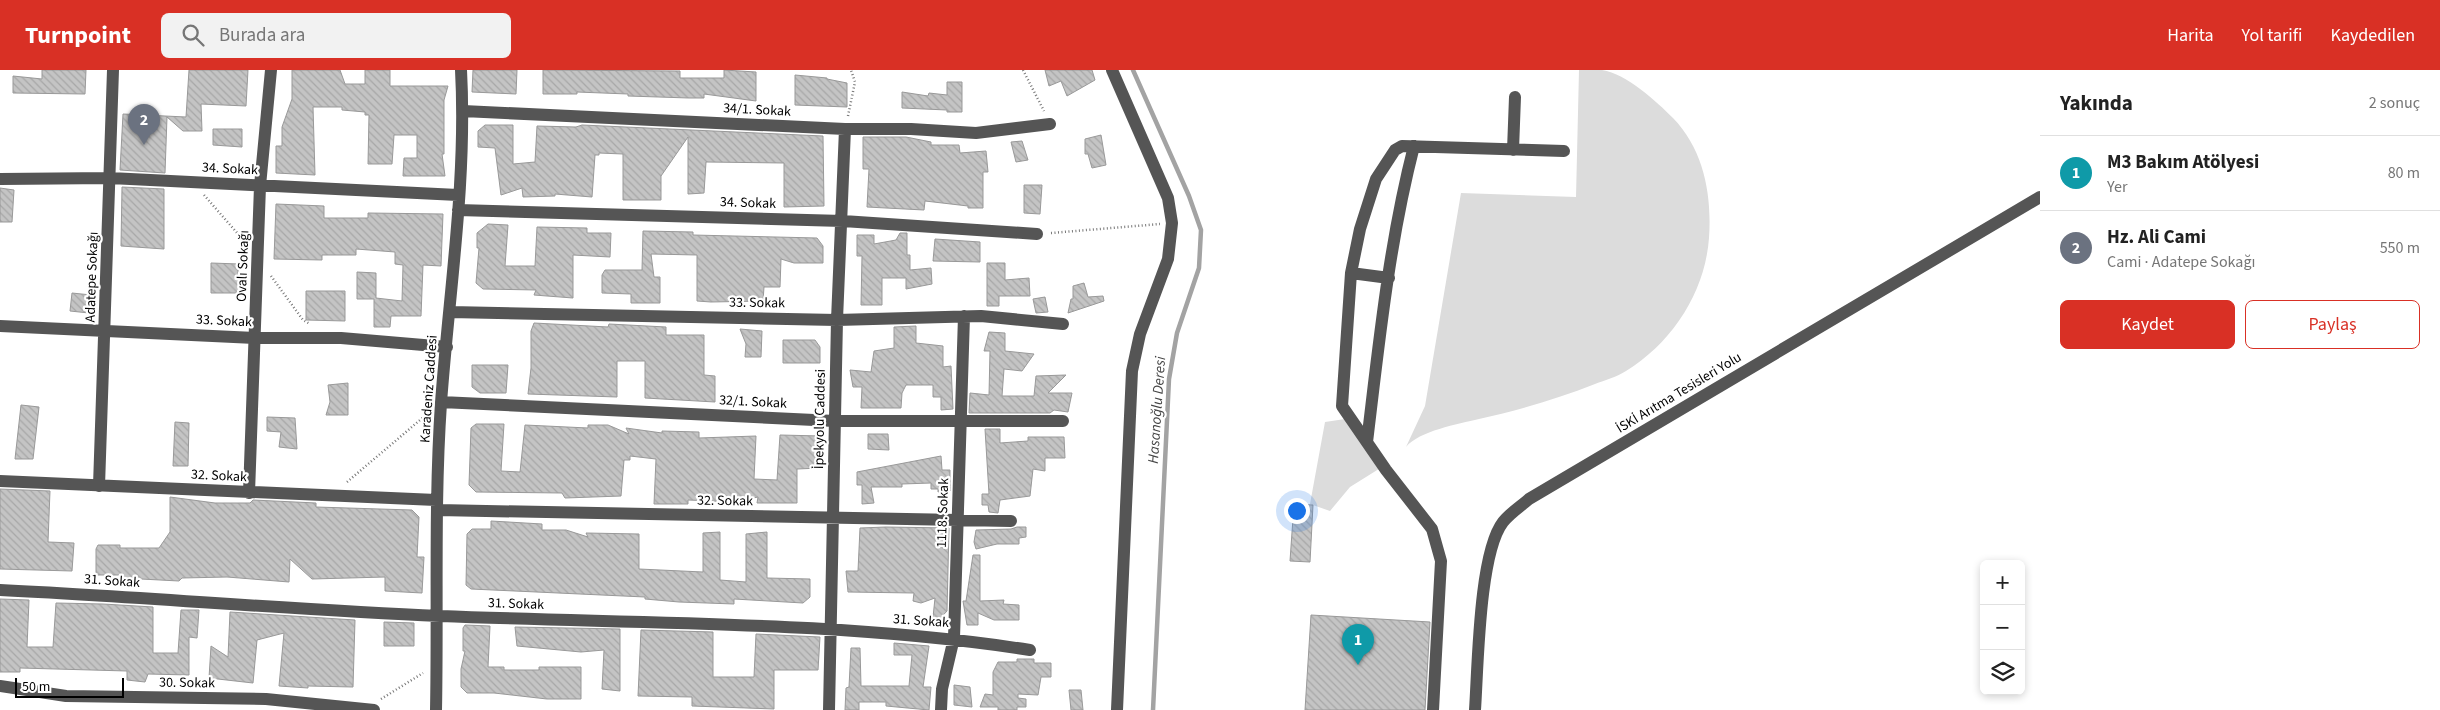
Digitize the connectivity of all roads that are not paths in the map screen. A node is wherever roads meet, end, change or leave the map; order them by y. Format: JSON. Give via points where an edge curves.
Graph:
{"nodes":[{"id":1,"x":113,"y":70,"type":"edge"},
{"id":2,"x":271,"y":70,"type":"edge"},
{"id":3,"x":461,"y":70,"type":"edge"},
{"id":4,"x":1112,"y":70,"type":"edge"},
{"id":5,"x":1515,"y":97,"type":"dead end"},
{"id":6,"x":463,"y":111,"type":"junction"},
{"id":7,"x":1050,"y":124,"type":"road end"},
{"id":8,"x":846,"y":130,"type":"junction"},
{"id":9,"x":1414,"y":146,"type":"junction"},
{"id":10,"x":1513,"y":150,"type":"junction"},
{"id":11,"x":1564,"y":152,"type":"dead end"},
{"id":12,"x":110,"y":178,"type":"junction"},
{"id":13,"x":0,"y":179,"type":"edge"},
{"id":14,"x":260,"y":186,"type":"junction"},
{"id":15,"x":458,"y":195,"type":"junction"},
{"id":16,"x":2040,"y":197,"type":"edge"},
{"id":17,"x":458,"y":210,"type":"junction"},
{"id":18,"x":843,"y":221,"type":"junction"},
{"id":19,"x":1037,"y":234,"type":"road end"},
{"id":20,"x":1351,"y":273,"type":"junction"},
{"id":21,"x":1389,"y":278,"type":"junction"},
{"id":22,"x":450,"y":312,"type":"junction"},
{"id":23,"x":964,"y":316,"type":"junction"},
{"id":24,"x":837,"y":320,"type":"junction"},
{"id":25,"x":1063,"y":324,"type":"dead end"},
{"id":26,"x":0,"y":326,"type":"edge"},
{"id":27,"x":105,"y":330,"type":"junction"},
{"id":28,"x":255,"y":338,"type":"junction"},
{"id":29,"x":447,"y":347,"type":"junction"},
{"id":30,"x":441,"y":402,"type":"junction"},
{"id":31,"x":835,"y":421,"type":"junction"},
{"id":32,"x":960,"y":421,"type":"junction"},
{"id":33,"x":1063,"y":421,"type":"dead end"},
{"id":34,"x":1367,"y":442,"type":"junction"},
{"id":35,"x":0,"y":481,"type":"edge"},
{"id":36,"x":99,"y":486,"type":"junction"},
{"id":37,"x":249,"y":493,"type":"junction"},
{"id":38,"x":437,"y":505,"type":"junction"},
{"id":39,"x":834,"y":517,"type":"junction"},
{"id":40,"x":958,"y":521,"type":"junction"},
{"id":41,"x":1011,"y":521,"type":"dead end"},
{"id":42,"x":0,"y":590,"type":"edge"},
{"id":43,"x":438,"y":616,"type":"junction"},
{"id":44,"x":832,"y":629,"type":"junction"},
{"id":45,"x":954,"y":638,"type":"junction"},
{"id":46,"x":1030,"y":650,"type":"dead end"},
{"id":47,"x":0,"y":686,"type":"edge"},
{"id":48,"x":369,"y":710,"type":"edge"},
{"id":49,"x":436,"y":710,"type":"edge"},
{"id":50,"x":829,"y":710,"type":"edge"},
{"id":51,"x":942,"y":710,"type":"edge"},
{"id":52,"x":1117,"y":710,"type":"edge"},
{"id":53,"x":1432,"y":710,"type":"edge"},
{"id":54,"x":1475,"y":710,"type":"edge"}],
"edges":[{"from":1,"to":12,"type":"street","name":"Adatepe Sokağı"},
{"from":2,"to":14,"type":"street","name":"Ovalı Sokağı"},
{"from":3,"to":6,"type":"street","name":"Karadeniz Caddesi"},
{"from":4,"to":52,"type":"street","via":[[1168,198],[1172,223],[1168,259],[1140,334],[1132,371]]},
{"from":5,"to":10,"type":"street"},
{"from":6,"to":8,"type":"street","name":"34/1. Sokak"},
{"from":6,"to":15,"type":"street","name":"Karadeniz Caddesi"},
{"from":7,"to":8,"type":"street","name":"34/1. Sokak","via":[[976,133]]},
{"from":8,"to":18,"type":"street","name":"İpekyolu Caddesi"},
{"from":9,"to":10,"type":"street"},
{"from":9,"to":20,"type":"street","via":[[1395,150],[1376,179],[1360,228]]},
{"from":9,"to":21,"type":"street","via":[[1404,184]]},
{"from":10,"to":11,"type":"street"},
{"from":12,"to":13,"type":"street","name":"34. Sokak"},
{"from":12,"to":14,"type":"street","name":"34. Sokak"},
{"from":12,"to":27,"type":"street","name":"Adatepe Sokağı"},
{"from":14,"to":15,"type":"street","name":"34. Sokak"},
{"from":14,"to":28,"type":"street","name":"Ovalı Sokağı"},
{"from":15,"to":17,"type":"street","name":"Karadeniz Caddesi"},
{"from":16,"to":54,"type":"street","name":"İSKİ Arıtma Tesisleri Yolu","via":[[1529,499],[1503,522],[1492,543],[1486,570]]},
{"from":17,"to":18,"type":"street","name":"34. Sokak"},
{"from":17,"to":22,"type":"street","name":"Karadeniz Caddesi"},
{"from":18,"to":19,"type":"street","name":"34. Sokak"},
{"from":18,"to":24,"type":"street","name":"İpekyolu Caddesi"},
{"from":20,"to":21,"type":"street"},
{"from":20,"to":34,"type":"street","via":[[1342,406]]},
{"from":21,"to":34,"type":"street"},
{"from":22,"to":24,"type":"street","name":"33. Sokak"},
{"from":22,"to":29,"type":"street","name":"Karadeniz Caddesi"},
{"from":23,"to":24,"type":"street","name":"33. Sokak"},
{"from":23,"to":25,"type":"street","name":"33. Sokak"},
{"from":23,"to":32,"type":"street","name":"1118. Sokak"},
{"from":24,"to":31,"type":"street","name":"İpekyolu Caddesi"},
{"from":26,"to":27,"type":"street","name":"33. Sokak"},
{"from":27,"to":28,"type":"street","name":"33. Sokak"},
{"from":27,"to":36,"type":"street","name":"Adatepe Sokağı"},
{"from":28,"to":29,"type":"street","name":"33. Sokak","via":[[341,338]]},
{"from":28,"to":37,"type":"street","name":"Ovalı Sokağı"},
{"from":29,"to":30,"type":"street","name":"Karadeniz Caddesi"},
{"from":30,"to":31,"type":"street","name":"32/1. Sokak"},
{"from":30,"to":38,"type":"street","name":"Karadeniz Caddesi"},
{"from":31,"to":32,"type":"street","name":"32/1. Sokak"},
{"from":31,"to":39,"type":"street","name":"İpekyolu Caddesi"},
{"from":32,"to":33,"type":"street","name":"32/1. Sokak"},
{"from":32,"to":40,"type":"street","name":"1118. Sokak"},
{"from":34,"to":53,"type":"street","via":[[1432,530],[1441,561]]},
{"from":35,"to":36,"type":"street","name":"32. Sokak"},
{"from":36,"to":37,"type":"street","name":"32. Sokak"},
{"from":37,"to":38,"type":"street","name":"32. Sokak"},
{"from":38,"to":39,"type":"street","name":"32. Sokak"},
{"from":38,"to":43,"type":"street","name":"Karadeniz Caddesi"},
{"from":39,"to":40,"type":"street","name":"32. Sokak"},
{"from":39,"to":44,"type":"street","name":"İpekyolu Caddesi"},
{"from":40,"to":41,"type":"street","name":"32. Sokak"},
{"from":40,"to":45,"type":"street","name":"1118. Sokak"},
{"from":42,"to":43,"type":"street","name":"31. Sokak"},
{"from":43,"to":44,"type":"street","name":"31. Sokak"},
{"from":43,"to":49,"type":"street","name":"Karadeniz Caddesi"},
{"from":44,"to":45,"type":"street","name":"31. Sokak"},
{"from":44,"to":50,"type":"street","name":"İpekyolu Caddesi"},
{"from":45,"to":46,"type":"street","name":"31. Sokak"},
{"from":45,"to":51,"type":"street","name":"1118. Sokak","via":[[942,689]]},
{"from":47,"to":48,"type":"street","name":"30. Sokak","via":[[66,696],[266,699]]}]}
